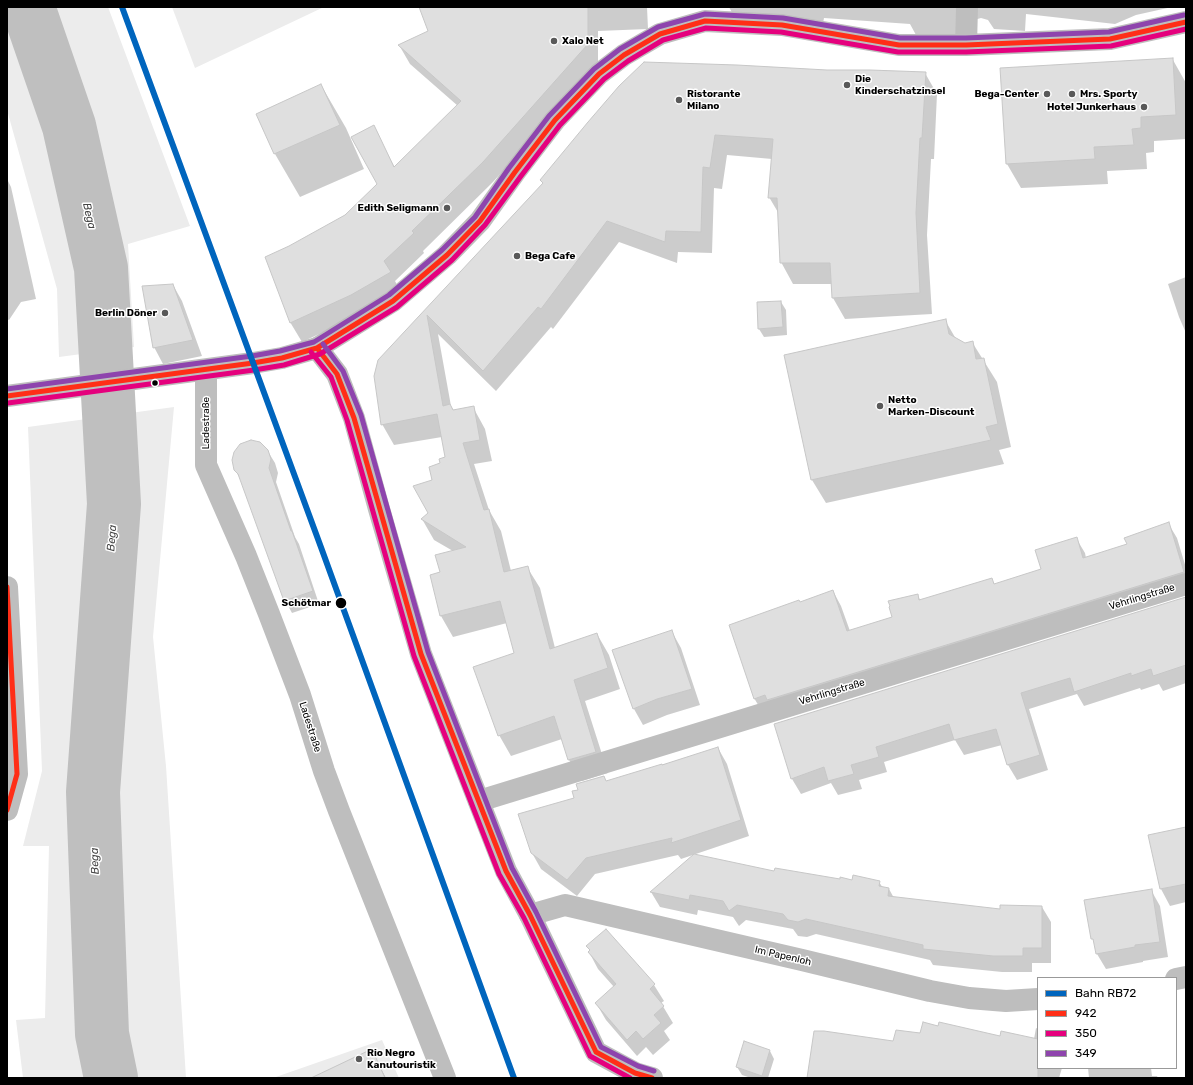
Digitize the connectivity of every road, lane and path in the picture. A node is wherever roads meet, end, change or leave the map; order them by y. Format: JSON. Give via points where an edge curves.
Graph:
{"nodes":[{"id":1,"x":967,"y":7,"type":"edge"},
{"id":2,"x":705,"y":14,"type":"edge"},
{"id":3,"x":1186,"y":22,"type":"edge"},
{"id":4,"x":966,"y":45,"type":"junction"},
{"id":5,"x":318,"y":348,"type":"junction"},
{"id":6,"x":206,"y":370,"type":"junction"},
{"id":7,"x":7,"y":396,"type":"edge"},
{"id":8,"x":1186,"y":584,"type":"edge"},
{"id":9,"x":7,"y":587,"type":"edge"},
{"id":10,"x":478,"y":801,"type":"junction"},
{"id":11,"x":7,"y":810,"type":"edge"},
{"id":12,"x":530,"y":915,"type":"junction"},
{"id":13,"x":1037,"y":999,"type":"edge"},
{"id":14,"x":445,"y":1078,"type":"edge"},
{"id":15,"x":652,"y":1078,"type":"edge"}],
"edges":[{"from":1,"to":4,"type":"street"},
{"from":2,"to":4,"type":"street","via":[[899,45]]},
{"from":2,"to":5,"type":"street","via":[[660,34],[599,74],[555,120],[480,221],[447,255],[393,301]]},
{"from":3,"to":4,"type":"street","via":[[1110,39]]},
{"from":5,"to":6,"type":"street","via":[[282,358]]},
{"from":5,"to":10,"type":"street","via":[[337,374],[354,418],[421,654]]},
{"from":6,"to":7,"type":"street"},
{"from":6,"to":14,"type":"street","name":"Ladestraße","via":[[206,466],[252,570],[300,695],[339,811]]},
{"from":8,"to":10,"type":"street","name":"Vehrlingstraße"},
{"from":9,"to":11,"type":"street","via":[[17,774]]},
{"from":10,"to":12,"type":"street","via":[[506,871]]},
{"from":12,"to":13,"type":"street","name":"Im Papenloh","via":[[565,905],[930,991],[1006,1001]]},
{"from":12,"to":15,"type":"street","via":[[596,1052],[635,1073]]}]}
